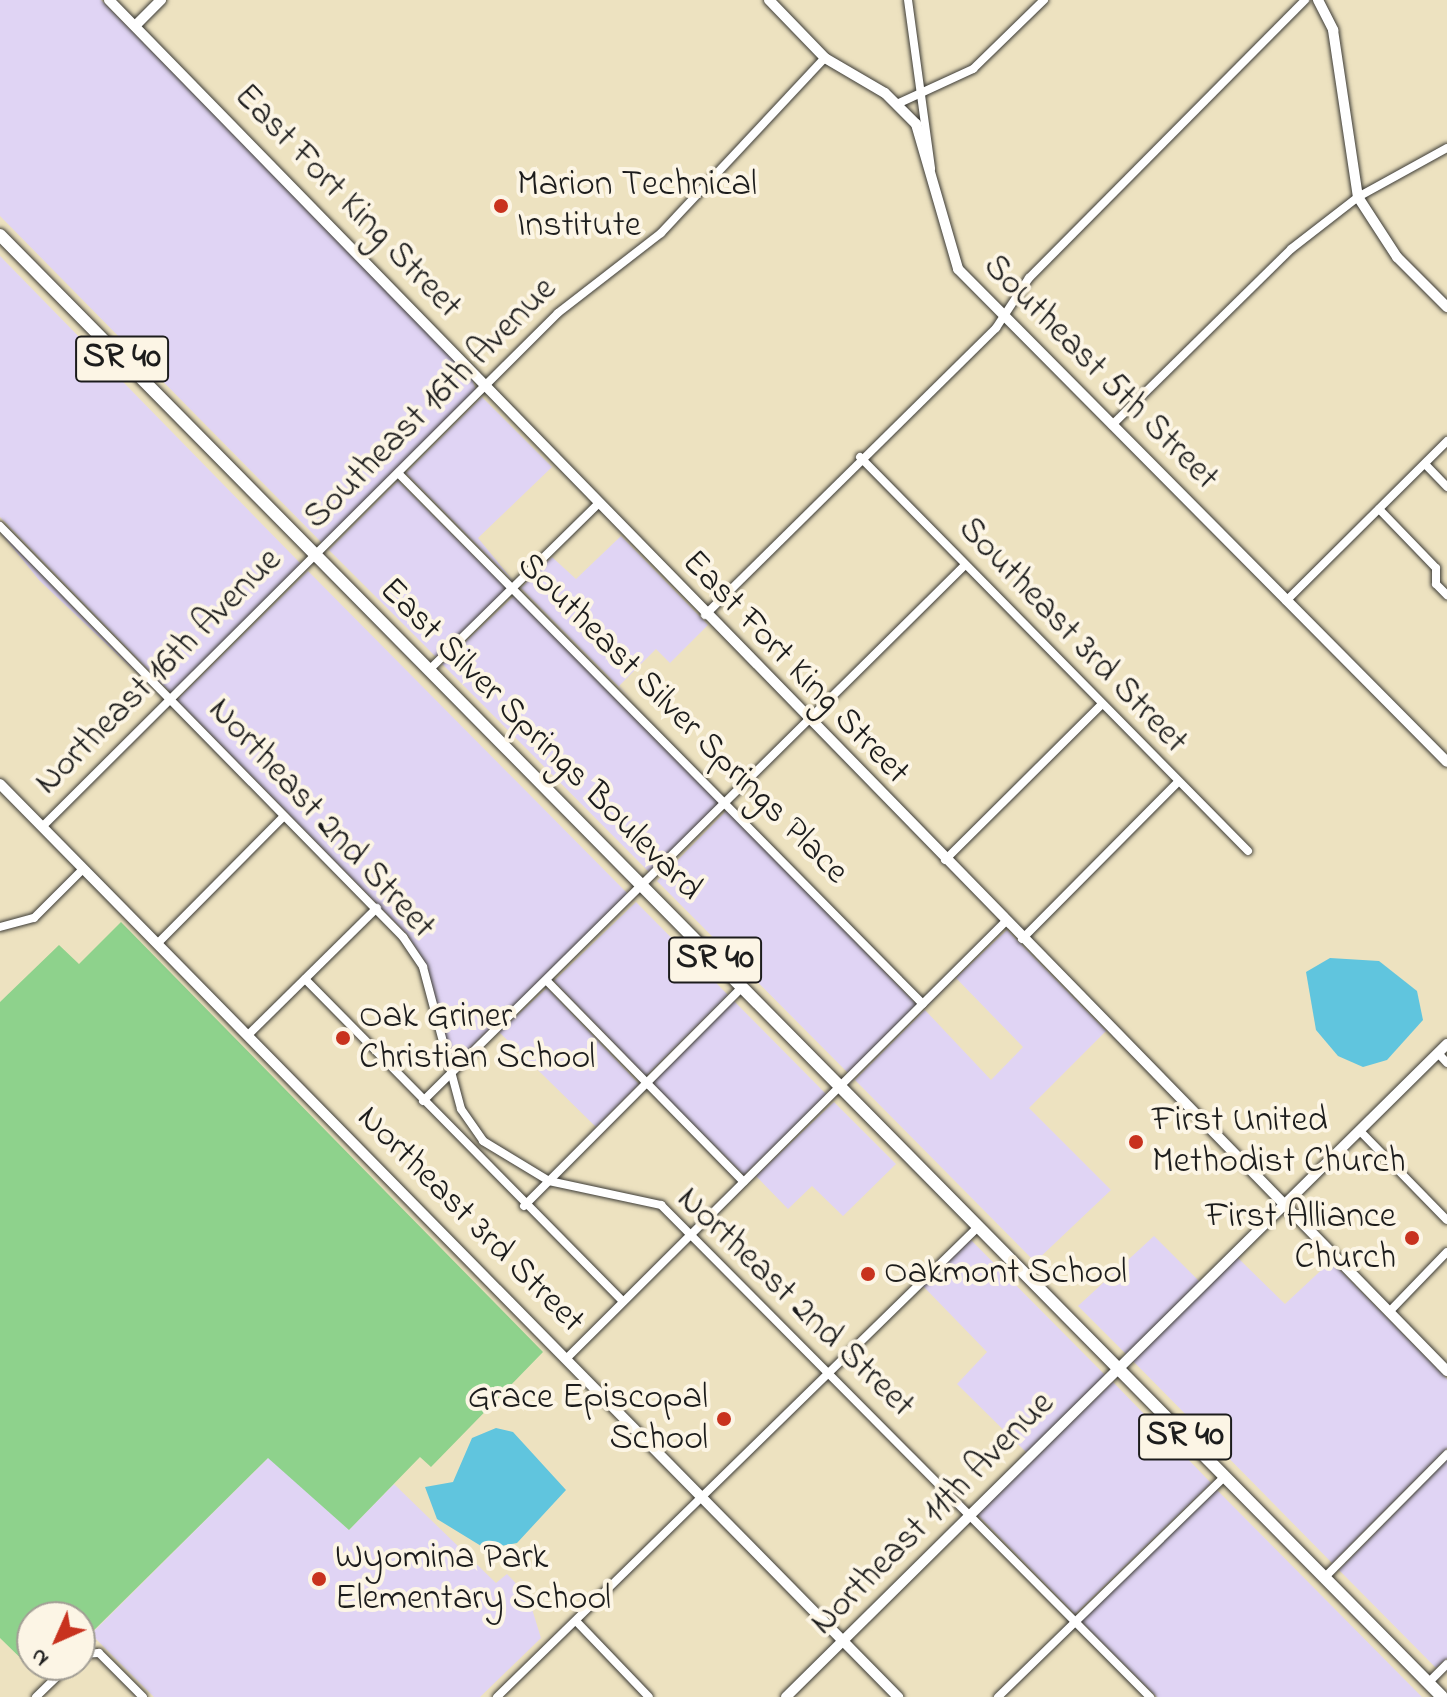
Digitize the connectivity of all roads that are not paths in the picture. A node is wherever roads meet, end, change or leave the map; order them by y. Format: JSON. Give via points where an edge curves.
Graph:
{"nodes":[{"id":1,"x":109,"y":0,"type":"edge"},
{"id":2,"x":161,"y":0,"type":"edge"},
{"id":3,"x":769,"y":0,"type":"edge"},
{"id":4,"x":908,"y":0,"type":"edge"},
{"id":5,"x":1044,"y":0,"type":"edge"},
{"id":6,"x":1305,"y":0,"type":"edge"},
{"id":7,"x":1318,"y":0,"type":"edge"},
{"id":8,"x":135,"y":26,"type":"junction"},
{"id":9,"x":825,"y":58,"type":"junction"},
{"id":10,"x":923,"y":91,"type":"junction"},
{"id":11,"x":897,"y":104,"type":"junction"},
{"id":12,"x":1447,"y":148,"type":"edge"},
{"id":13,"x":931,"y":168,"type":"junction"},
{"id":14,"x":1358,"y":197,"type":"junction"},
{"id":15,"x":0,"y":235,"type":"edge"},
{"id":16,"x":1447,"y":307,"type":"edge"},
{"id":17,"x":1001,"y":312,"type":"junction"},
{"id":18,"x":482,"y":390,"type":"junction"},
{"id":19,"x":1112,"y":425,"type":"junction"},
{"id":20,"x":1447,"y":441,"type":"edge"},
{"id":21,"x":860,"y":457,"type":"junction"},
{"id":22,"x":1425,"y":464,"type":"junction"},
{"id":23,"x":399,"y":474,"type":"junction"},
{"id":24,"x":1447,"y":487,"type":"edge"},
{"id":25,"x":597,"y":505,"type":"junction"},
{"id":26,"x":1379,"y":509,"type":"junction"},
{"id":27,"x":0,"y":526,"type":"edge"},
{"id":28,"x":316,"y":557,"type":"junction"},
{"id":29,"x":964,"y":566,"type":"junction"},
{"id":30,"x":514,"y":589,"type":"junction"},
{"id":31,"x":1447,"y":595,"type":"edge"},
{"id":32,"x":1286,"y":601,"type":"junction"},
{"id":33,"x":705,"y":615,"type":"junction"},
{"id":34,"x":428,"y":671,"type":"junction"},
{"id":35,"x":170,"y":700,"type":"junction"},
{"id":36,"x":1100,"y":706,"type":"junction"},
{"id":37,"x":808,"y":722,"type":"junction"},
{"id":38,"x":1447,"y":762,"type":"edge"},
{"id":39,"x":0,"y":784,"type":"edge"},
{"id":40,"x":1176,"y":784,"type":"junction"},
{"id":41,"x":727,"y":803,"type":"junction"},
{"id":42,"x":283,"y":817,"type":"junction"},
{"id":43,"x":42,"y":827,"type":"junction"},
{"id":44,"x":1248,"y":851,"type":"dead end"},
{"id":45,"x":945,"y":860,"type":"junction"},
{"id":46,"x":83,"y":869,"type":"junction"},
{"id":47,"x":643,"y":888,"type":"junction"},
{"id":48,"x":377,"y":908,"type":"junction"},
{"id":49,"x":1006,"y":921,"type":"junction"},
{"id":50,"x":0,"y":927,"type":"edge"},
{"id":51,"x":1022,"y":939,"type":"junction"},
{"id":52,"x":157,"y":944,"type":"junction"},
{"id":53,"x":305,"y":979,"type":"junction"},
{"id":54,"x":547,"y":981,"type":"junction"},
{"id":55,"x":742,"y":987,"type":"junction"},
{"id":56,"x":923,"y":1004,"type":"junction"},
{"id":57,"x":248,"y":1035,"type":"junction"},
{"id":58,"x":1447,"y":1044,"type":"edge"},
{"id":59,"x":1438,"y":1053,"type":"junction"},
{"id":60,"x":1447,"y":1063,"type":"edge"},
{"id":61,"x":449,"y":1073,"type":"junction"},
{"id":62,"x":646,"y":1083,"type":"junction"},
{"id":63,"x":841,"y":1088,"type":"junction"},
{"id":64,"x":423,"y":1101,"type":"junction"},
{"id":65,"x":1360,"y":1131,"type":"junction"},
{"id":66,"x":486,"y":1144,"type":"junction"},
{"id":67,"x":475,"y":1155,"type":"junction"},
{"id":68,"x":549,"y":1181,"type":"junction"},
{"id":69,"x":744,"y":1182,"type":"junction"},
{"id":70,"x":1283,"y":1205,"type":"junction"},
{"id":71,"x":524,"y":1206,"type":"junction"},
{"id":72,"x":1447,"y":1220,"type":"edge"},
{"id":73,"x":978,"y":1227,"type":"junction"},
{"id":74,"x":691,"y":1234,"type":"junction"},
{"id":75,"x":1447,"y":1252,"type":"edge"},
{"id":76,"x":623,"y":1302,"type":"junction"},
{"id":77,"x":1389,"y":1312,"type":"junction"},
{"id":78,"x":567,"y":1358,"type":"junction"},
{"id":79,"x":1118,"y":1370,"type":"junction"},
{"id":80,"x":1447,"y":1371,"type":"edge"},
{"id":81,"x":828,"y":1372,"type":"junction"},
{"id":82,"x":1447,"y":1454,"type":"edge"},
{"id":83,"x":1224,"y":1477,"type":"junction"},
{"id":84,"x":704,"y":1495,"type":"junction"},
{"id":85,"x":970,"y":1514,"type":"junction"},
{"id":86,"x":1324,"y":1578,"type":"junction"},
{"id":87,"x":576,"y":1621,"type":"junction"},
{"id":88,"x":1074,"y":1621,"type":"junction"},
{"id":89,"x":844,"y":1641,"type":"junction"},
{"id":90,"x":96,"y":1655,"type":"edge"},
{"id":91,"x":1447,"y":1664,"type":"edge"},
{"id":92,"x":52,"y":1681,"type":"edge"},
{"id":93,"x":1428,"y":1683,"type":"junction"},
{"id":94,"x":36,"y":1697,"type":"edge"},
{"id":95,"x":143,"y":1697,"type":"edge"},
{"id":96,"x":497,"y":1697,"type":"edge"},
{"id":97,"x":649,"y":1697,"type":"edge"},
{"id":98,"x":786,"y":1697,"type":"edge"},
{"id":99,"x":898,"y":1697,"type":"edge"},
{"id":100,"x":998,"y":1697,"type":"edge"},
{"id":101,"x":1150,"y":1697,"type":"edge"},
{"id":102,"x":1442,"y":1697,"type":"edge"}],
"edges":[{"from":1,"to":8,"type":"street","name":"East Fort King Street"},
{"from":2,"to":8,"type":"street"},
{"from":3,"to":9,"type":"street","name":"Southeast 5th Street"},
{"from":4,"to":10,"type":"street"},
{"from":5,"to":10,"type":"street","via":[[973,69]]},
{"from":6,"to":17,"type":"street"},
{"from":7,"to":14,"type":"street","via":[[1336,44]]},
{"from":8,"to":18,"type":"street","name":"East Fort King Street","via":[[475,373]]},
{"from":9,"to":11,"type":"street","name":"Southeast 5th Street"},
{"from":9,"to":18,"type":"street","name":"Southeast 16th Avenue","via":[[661,233],[558,313]]},
{"from":10,"to":11,"type":"street"},
{"from":10,"to":13,"type":"street"},
{"from":11,"to":13,"type":"street","name":"Southeast 5th Street","via":[[916,124]]},
{"from":12,"to":14,"type":"street"},
{"from":13,"to":17,"type":"street","name":"Southeast 5th Street","via":[[958,269]]},
{"from":14,"to":16,"type":"street","via":[[1397,257]]},
{"from":14,"to":19,"type":"street","via":[[1291,249]]},
{"from":15,"to":28,"type":"main road","name":"East Silver Springs Boulevard","number":"SR 40"},
{"from":17,"to":19,"type":"street","name":"Southeast 5th Street"},
{"from":17,"to":21,"type":"street","via":[[996,328]]},
{"from":18,"to":23,"type":"street","name":"Southeast 16th Avenue"},
{"from":18,"to":25,"type":"street","name":"East Fort King Street"},
{"from":19,"to":32,"type":"street","name":"Southeast 5th Street"},
{"from":20,"to":22,"type":"street"},
{"from":21,"to":29,"type":"street","name":"Southeast 3rd Street"},
{"from":21,"to":33,"type":"street"},
{"from":22,"to":24,"type":"street"},
{"from":22,"to":26,"type":"street"},
{"from":23,"to":28,"type":"street","name":"Southeast 16th Avenue"},
{"from":23,"to":30,"type":"street","name":"Southeast Silver Springs Place"},
{"from":25,"to":30,"type":"street"},
{"from":25,"to":33,"type":"street","name":"East Fort King Street"},
{"from":26,"to":31,"type":"street","via":[[1436,568],[1436,584]]},
{"from":26,"to":32,"type":"street"},
{"from":27,"to":35,"type":"street","name":"Northeast 2nd Street"},
{"from":28,"to":34,"type":"main road","name":"East Silver Springs Boulevard","number":"SR 40"},
{"from":28,"to":35,"type":"street","name":"Northeast 16th Avenue"},
{"from":29,"to":36,"type":"street","name":"Southeast 3rd Street"},
{"from":29,"to":37,"type":"street"},
{"from":30,"to":34,"type":"street"},
{"from":30,"to":41,"type":"street","name":"Southeast Silver Springs Place"},
{"from":32,"to":38,"type":"street","name":"Southeast 5th Street"},
{"from":33,"to":37,"type":"street","name":"East Fort King Street"},
{"from":34,"to":47,"type":"main road","name":"East Silver Springs Boulevard","number":"SR 40"},
{"from":35,"to":42,"type":"street","name":"Northeast 2nd Street"},
{"from":35,"to":43,"type":"street","name":"Northeast 16th Avenue"},
{"from":36,"to":40,"type":"street","name":"Southeast 3rd Street"},
{"from":36,"to":45,"type":"street"},
{"from":37,"to":41,"type":"street"},
{"from":37,"to":45,"type":"street","name":"East Fort King Street"},
{"from":39,"to":43,"type":"street","name":"Northeast 3rd Street"},
{"from":40,"to":44,"type":"street","name":"Southeast 3rd Street"},
{"from":40,"to":51,"type":"street"},
{"from":41,"to":47,"type":"street"},
{"from":41,"to":56,"type":"street","name":"Southeast Silver Springs Place"},
{"from":42,"to":48,"type":"street","name":"Northeast 2nd Street"},
{"from":42,"to":52,"type":"street"},
{"from":43,"to":46,"type":"street","name":"Northeast 3rd Street"},
{"from":45,"to":49,"type":"street","name":"East Fort King Street"},
{"from":46,"to":50,"type":"street","via":[[34,918]]},
{"from":46,"to":52,"type":"street","name":"Northeast 3rd Street"},
{"from":47,"to":54,"type":"street"},
{"from":47,"to":55,"type":"main road","name":"East Silver Springs Boulevard","number":"SR 40"},
{"from":48,"to":53,"type":"street"},
{"from":48,"to":61,"type":"street","name":"Northeast 2nd Street","via":[[423,967]]},
{"from":49,"to":51,"type":"street","name":"East Fort King Street"},
{"from":49,"to":56,"type":"street"},
{"from":51,"to":70,"type":"street","name":"East Fort King Street"},
{"from":52,"to":57,"type":"street","name":"Northeast 3rd Street"},
{"from":53,"to":57,"type":"street"},
{"from":53,"to":64,"type":"street"},
{"from":54,"to":61,"type":"street"},
{"from":54,"to":62,"type":"street"},
{"from":55,"to":62,"type":"street"},
{"from":55,"to":63,"type":"main road","name":"East Silver Springs Boulevard","number":"SR 40"},
{"from":56,"to":63,"type":"street"},
{"from":57,"to":78,"type":"street","name":"Northeast 3rd Street"},
{"from":58,"to":59,"type":"street","name":"Northeast 11th Avenue"},
{"from":59,"to":60,"type":"street"},
{"from":59,"to":65,"type":"street","name":"Northeast 11th Avenue"},
{"from":61,"to":64,"type":"street"},
{"from":61,"to":66,"type":"street","name":"Northeast 2nd Street","via":[[461,1109]]},
{"from":62,"to":68,"type":"street"},
{"from":62,"to":69,"type":"street"},
{"from":63,"to":69,"type":"street"},
{"from":63,"to":73,"type":"main road","name":"East Silver Springs Boulevard","number":"SR 40"},
{"from":64,"to":67,"type":"street"},
{"from":65,"to":70,"type":"street","name":"Northeast 11th Avenue"},
{"from":65,"to":72,"type":"street"},
{"from":66,"to":67,"type":"street"},
{"from":66,"to":68,"type":"street","name":"Northeast 2nd Street"},
{"from":67,"to":71,"type":"street"},
{"from":68,"to":71,"type":"street"},
{"from":68,"to":74,"type":"street","name":"Northeast 2nd Street","via":[[661,1205]]},
{"from":69,"to":74,"type":"street"},
{"from":70,"to":77,"type":"street","name":"East Fort King Street"},
{"from":70,"to":79,"type":"street","name":"Northeast 11th Avenue"},
{"from":71,"to":76,"type":"street"},
{"from":73,"to":79,"type":"main road","name":"East Silver Springs Boulevard","number":"SR 40"},
{"from":73,"to":81,"type":"street"},
{"from":74,"to":76,"type":"street"},
{"from":74,"to":81,"type":"street","name":"Northeast 2nd Street"},
{"from":75,"to":77,"type":"street"},
{"from":76,"to":78,"type":"street"},
{"from":77,"to":80,"type":"street","name":"East Fort King Street"},
{"from":78,"to":84,"type":"street","name":"Northeast 3rd Street"},
{"from":79,"to":83,"type":"main road","name":"East Silver Springs Boulevard","number":"SR 40"},
{"from":79,"to":85,"type":"street","name":"Northeast 11th Avenue"},
{"from":81,"to":84,"type":"street"},
{"from":81,"to":85,"type":"street","name":"Northeast 2nd Street"},
{"from":82,"to":86,"type":"street"},
{"from":83,"to":86,"type":"main road","name":"East Silver Springs Boulevard","number":"SR 40"},
{"from":83,"to":88,"type":"street"},
{"from":84,"to":87,"type":"street"},
{"from":84,"to":89,"type":"street","name":"Northeast 3rd Street"},
{"from":85,"to":88,"type":"street","name":"Northeast 2nd Street"},
{"from":85,"to":89,"type":"street","name":"Northeast 11th Avenue"},
{"from":86,"to":93,"type":"main road","name":"East Silver Springs Boulevard","number":"SR 40"},
{"from":87,"to":96,"type":"street"},
{"from":87,"to":97,"type":"street"},
{"from":88,"to":100,"type":"street"},
{"from":88,"to":101,"type":"street","name":"Northeast 2nd Street"},
{"from":89,"to":98,"type":"street","name":"Northeast 11th Avenue"},
{"from":89,"to":99,"type":"street","name":"Northeast 3rd Street"},
{"from":90,"to":95,"type":"street"},
{"from":91,"to":93,"type":"street"},
{"from":92,"to":94,"type":"street"},
{"from":93,"to":102,"type":"main road","name":"East Silver Springs Boulevard","number":"SR 40"}]}
